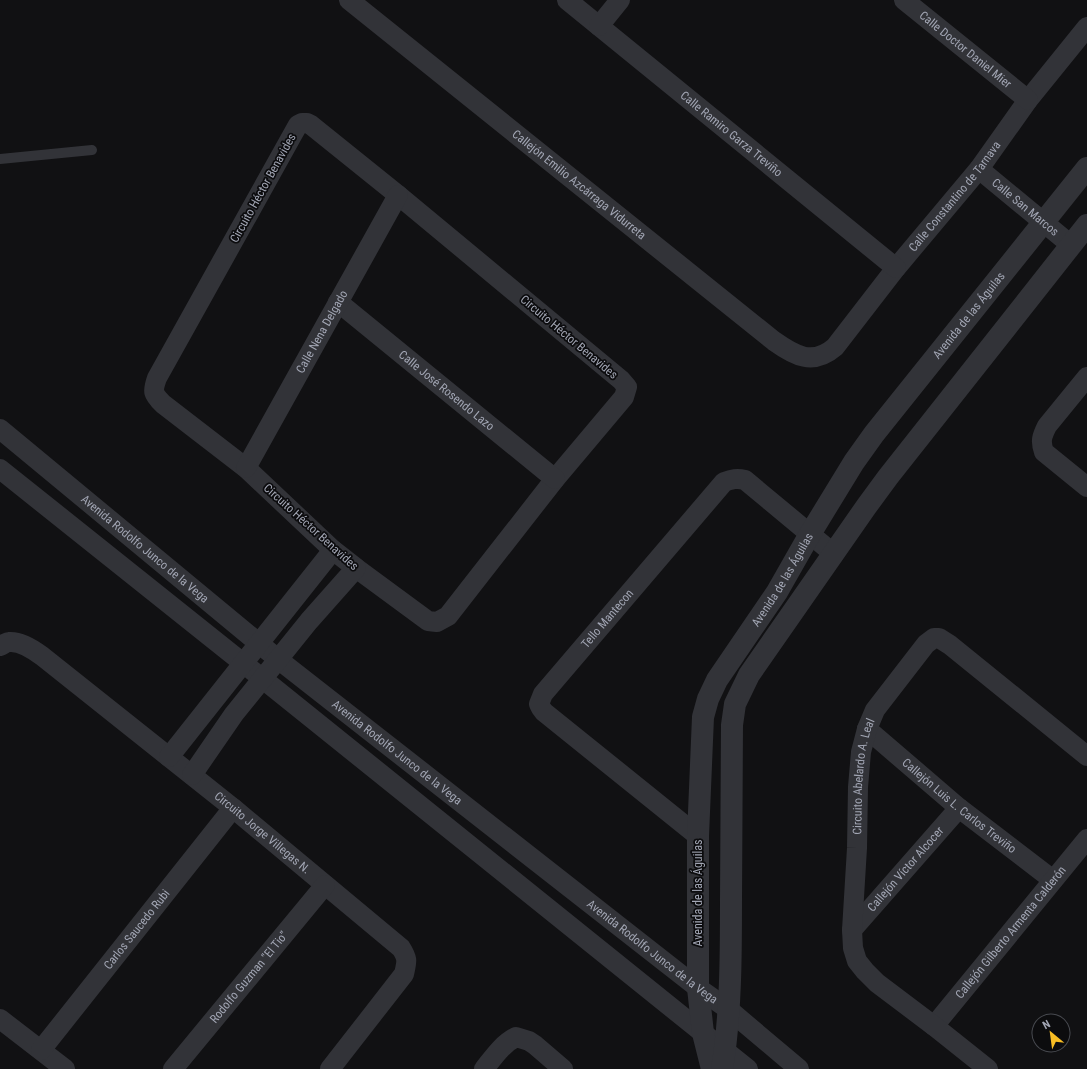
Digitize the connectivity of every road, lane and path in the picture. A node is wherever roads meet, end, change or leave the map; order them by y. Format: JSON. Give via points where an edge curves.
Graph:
{"nodes":[{"id":1,"x":349,"y":0,"type":"edge"},
{"id":2,"x":567,"y":0,"type":"edge"},
{"id":3,"x":620,"y":0,"type":"edge"},
{"id":4,"x":904,"y":0,"type":"edge"},
{"id":5,"x":599,"y":26,"type":"junction"},
{"id":6,"x":1087,"y":27,"type":"edge"},
{"id":7,"x":1028,"y":100,"type":"junction"},
{"id":8,"x":92,"y":150,"type":"dead end"},
{"id":9,"x":0,"y":159,"type":"edge"},
{"id":10,"x":1087,"y":168,"type":"edge"},
{"id":11,"x":979,"y":169,"type":"junction"},
{"id":12,"x":398,"y":195,"type":"junction"},
{"id":13,"x":1043,"y":223,"type":"junction"},
{"id":14,"x":1087,"y":225,"type":"edge"},
{"id":15,"x":1071,"y":245,"type":"junction"},
{"id":16,"x":896,"y":268,"type":"junction"},
{"id":17,"x":338,"y":302,"type":"junction"},
{"id":18,"x":815,"y":358,"type":"joint"},
{"id":19,"x":1087,"y":377,"type":"edge"},
{"id":20,"x":0,"y":429,"type":"edge"},
{"id":21,"x":246,"y":468,"type":"junction"},
{"id":22,"x":0,"y":469,"type":"edge"},
{"id":23,"x":555,"y":479,"type":"junction"},
{"id":24,"x":1087,"y":487,"type":"edge"},
{"id":25,"x":810,"y":534,"type":"junction"},
{"id":26,"x":333,"y":550,"type":"junction"},
{"id":27,"x":834,"y":554,"type":"junction"},
{"id":28,"x":356,"y":568,"type":"junction"},
{"id":29,"x":290,"y":606,"type":"junction"},
{"id":30,"x":308,"y":621,"type":"junction"},
{"id":31,"x":260,"y":643,"type":"junction"},
{"id":32,"x":0,"y":646,"type":"edge"},
{"id":33,"x":279,"y":660,"type":"junction"},
{"id":34,"x":243,"y":663,"type":"junction"},
{"id":35,"x":263,"y":679,"type":"junction"},
{"id":36,"x":214,"y":699,"type":"junction"},
{"id":37,"x":234,"y":714,"type":"junction"},
{"id":38,"x":867,"y":729,"type":"junction"},
{"id":39,"x":1087,"y":756,"type":"edge"},
{"id":40,"x":169,"y":757,"type":"junction"},
{"id":41,"x":192,"y":775,"type":"junction"},
{"id":42,"x":233,"y":808,"type":"junction"},
{"id":43,"x":959,"y":808,"type":"junction"},
{"id":44,"x":698,"y":836,"type":"junction"},
{"id":45,"x":1087,"y":839,"type":"edge"},
{"id":46,"x":1053,"y":880,"type":"junction"},
{"id":47,"x":325,"y":885,"type":"junction"},
{"id":48,"x":852,"y":930,"type":"junction"},
{"id":49,"x":698,"y":988,"type":"junction"},
{"id":50,"x":728,"y":1010,"type":"junction"},
{"id":51,"x":0,"y":1019,"type":"edge"},
{"id":52,"x":934,"y":1026,"type":"junction"},
{"id":53,"x":703,"y":1033,"type":"junction"},
{"id":54,"x":41,"y":1050,"type":"junction"},
{"id":55,"x":723,"y":1059,"type":"edge"},
{"id":56,"x":65,"y":1069,"type":"edge"},
{"id":57,"x":173,"y":1069,"type":"edge"},
{"id":58,"x":330,"y":1069,"type":"edge"},
{"id":59,"x":484,"y":1069,"type":"edge"},
{"id":60,"x":562,"y":1069,"type":"edge"},
{"id":61,"x":712,"y":1069,"type":"edge"},
{"id":62,"x":748,"y":1069,"type":"edge"},
{"id":63,"x":799,"y":1069,"type":"edge"},
{"id":64,"x":988,"y":1069,"type":"edge"}],
"edges":[{"from":1,"to":18,"type":"street","name":"Callejón Emilio Azcárraga Vidurreta","via":[[779,345],[804,357]]},
{"from":2,"to":5,"type":"street","name":"Calle Ramiro Garza Treviño"},
{"from":3,"to":5,"type":"street"},
{"from":4,"to":7,"type":"street","name":"Calle Doctor Daniel Mier"},
{"from":5,"to":16,"type":"street","name":"Calle Ramiro Garza Treviño"},
{"from":6,"to":7,"type":"street","name":"Calle Constantino de Tarnava"},
{"from":7,"to":11,"type":"street","name":"Calle Constantino de Tarnava"},
{"from":8,"to":9,"type":"lane"},
{"from":10,"to":13,"type":"street","name":"Avenida de las Águilas"},
{"from":11,"to":13,"type":"street","name":"Calle San Marcos"},
{"from":11,"to":16,"type":"street","name":"Calle Constantino de Tarnava"},
{"from":12,"to":17,"type":"street","name":"Calle Nena Delgado"},
{"from":12,"to":21,"type":"street","name":"Circuito Héctor Benavides","via":[[307,123],[302,123],[294,132],[157,378],[153,392],[163,404]]},
{"from":12,"to":23,"type":"street","name":"Circuito Héctor Benavides","via":[[621,380],[627,388],[624,397]]},
{"from":13,"to":15,"type":"street","name":"Calle San Marcos"},
{"from":13,"to":25,"type":"street","name":"Avenida de las Águilas","via":[[874,434]]},
{"from":14,"to":15,"type":"street","name":"Avenida de las Águilas"},
{"from":15,"to":27,"type":"street","name":"Avenida de las Águilas","via":[[888,478]]},
{"from":16,"to":18,"type":"street","name":"Calle Constantino de Tarnava","via":[[835,347],[823,356]]},
{"from":17,"to":21,"type":"street","name":"Calle Nena Delgado"},
{"from":17,"to":23,"type":"street","name":"Calle José Rosendo Lazo"},
{"from":19,"to":24,"type":"street","via":[[1048,426],[1041,444],[1044,452]]},
{"from":20,"to":31,"type":"street","name":"Avenida Rodolfo Junco de la Vega"},
{"from":21,"to":26,"type":"street","name":"Circuito Héctor Benavides"},
{"from":22,"to":34,"type":"street"},
{"from":23,"to":28,"type":"street","name":"Circuito Héctor Benavides","via":[[448,616],[437,622],[428,621]]},
{"from":25,"to":27,"type":"street","name":"Tello Mantecon"},
{"from":25,"to":44,"type":"street","name":"Avenida de las Águilas","via":[[777,592],[717,680],[708,699],[703,717]]},
{"from":25,"to":44,"type":"street","name":"Tello Mantecon","via":[[745,480],[731,479],[724,482],[543,694],[539,704],[544,712]]},
{"from":26,"to":28,"type":"street","name":"Circuito Héctor Benavides"},
{"from":26,"to":29,"type":"street"},
{"from":27,"to":50,"type":"street","name":"Avenida de las Águilas","via":[[749,674],[735,704],[732,725]]},
{"from":28,"to":30,"type":"street"},
{"from":29,"to":30,"type":"street"},
{"from":29,"to":31,"type":"street"},
{"from":30,"to":33,"type":"street"},
{"from":31,"to":33,"type":"street","name":"Avenida Rodolfo Junco de la Vega"},
{"from":31,"to":34,"type":"street"},
{"from":32,"to":40,"type":"street","name":"Circuito Jorge Villegas N.","via":[[8,642],[33,649]]},
{"from":33,"to":35,"type":"street"},
{"from":33,"to":49,"type":"street","name":"Avenida Rodolfo Junco de la Vega"},
{"from":34,"to":35,"type":"street"},
{"from":34,"to":36,"type":"street"},
{"from":35,"to":37,"type":"street"},
{"from":35,"to":53,"type":"street"},
{"from":36,"to":37,"type":"street"},
{"from":36,"to":40,"type":"street"},
{"from":37,"to":41,"type":"street"},
{"from":38,"to":39,"type":"street","name":"Circuito Abelardo A. Leal","via":[[875,710],[926,644],[934,638],[939,638]]},
{"from":38,"to":43,"type":"street","name":"Callejón Luis L. Carlos Treviño"},
{"from":38,"to":48,"type":"street","name":"Circuito Abelardo A. Leal","via":[[861,752],[858,787]]},
{"from":40,"to":41,"type":"street","name":"Circuito Jorge Villegas N."},
{"from":41,"to":42,"type":"street","name":"Circuito Jorge Villegas N."},
{"from":42,"to":47,"type":"street","name":"Circuito Jorge Villegas N."},
{"from":42,"to":54,"type":"street","name":"Carlos Saucedo Rubi"},
{"from":43,"to":46,"type":"street","name":"Callejón Luis L. Carlos Treviño"},
{"from":43,"to":48,"type":"street","name":"Callejón Víctor Alcocer"},
{"from":44,"to":49,"type":"street","name":"Avenida de las Águilas"},
{"from":45,"to":46,"type":"street","name":"Callejón Gilberto Armenta Calderón"},
{"from":46,"to":52,"type":"street","name":"Callejón Gilberto Armenta Calderón"},
{"from":47,"to":57,"type":"street","name":"Rodolfo Guzman \"El Tio\""},
{"from":47,"to":58,"type":"street","name":"Circuito Jorge Villegas N.","via":[[401,948],[406,957],[404,974]]},
{"from":48,"to":52,"type":"street","name":"Circuito Abelardo A. Leal","via":[[857,961],[865,971]]},
{"from":49,"to":50,"type":"street","name":"Avenida Rodolfo Junco de la Vega"},
{"from":49,"to":53,"type":"street","name":"Avenida de las Águilas"},
{"from":50,"to":55,"type":"street","name":"Avenida de las Águilas"},
{"from":50,"to":63,"type":"street","name":"Avenida Rodolfo Junco de la Vega"},
{"from":51,"to":54,"type":"street"},
{"from":52,"to":64,"type":"street","name":"Circuito Abelardo A. Leal"},
{"from":53,"to":55,"type":"street"},
{"from":53,"to":61,"type":"street","name":"Avenida de las Águilas"},
{"from":54,"to":56,"type":"street"},
{"from":55,"to":62,"type":"street"},
{"from":59,"to":60,"type":"street","via":[[502,1047],[516,1037],[535,1045]]}]}
